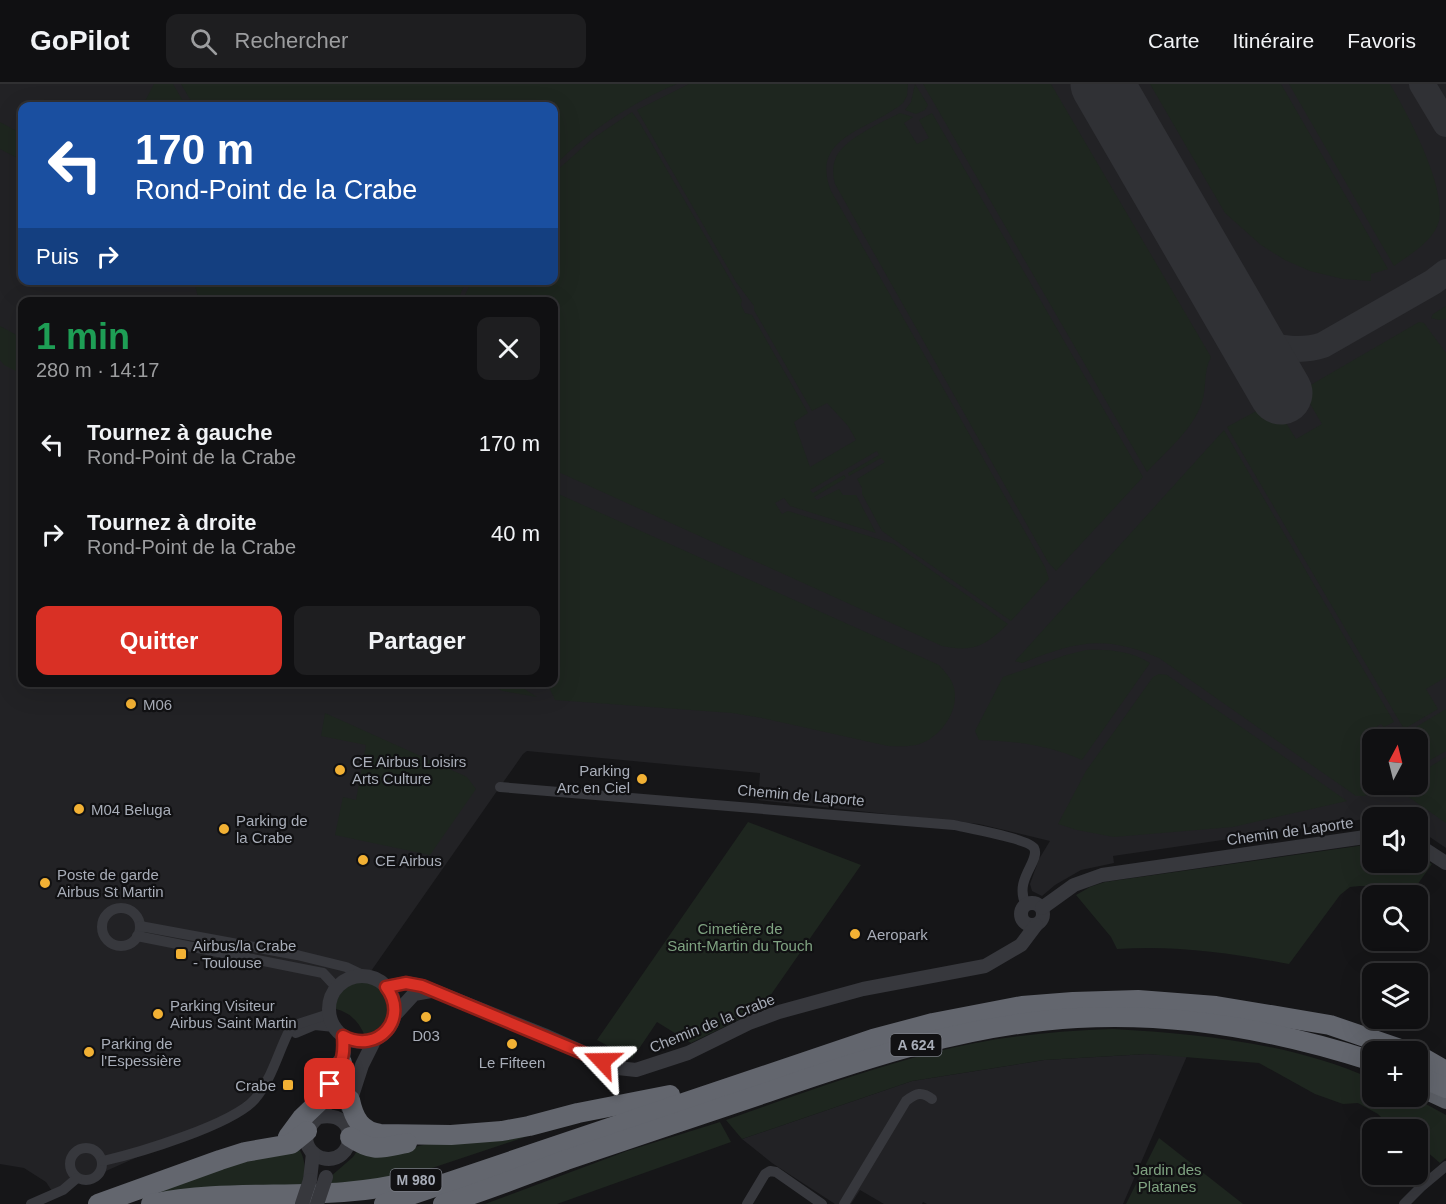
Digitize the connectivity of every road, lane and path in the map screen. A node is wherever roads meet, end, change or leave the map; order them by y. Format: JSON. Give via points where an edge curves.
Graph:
{"nodes":[{"id":1,"x":500,"y":787,"type":"dead end"},
{"id":2,"x":1362,"y":837,"type":"edge"},
{"id":3,"x":1428,"y":851,"type":"edge"},
{"id":4,"x":1446,"y":863,"type":"edge"},
{"id":5,"x":1026,"y":905,"type":"junction"},
{"id":6,"x":1042,"y":908,"type":"junction"},
{"id":7,"x":1030,"y":923,"type":"junction"},
{"id":8,"x":367,"y":977,"type":"junction"},
{"id":9,"x":337,"y":987,"type":"junction"},
{"id":10,"x":386,"y":987,"type":"junction"},
{"id":11,"x":433,"y":991,"type":"junction"},
{"id":12,"x":393,"y":1017,"type":"junction"},
{"id":13,"x":336,"y":1026,"type":"junction"},
{"id":14,"x":375,"y":1039,"type":"junction"},
{"id":15,"x":1377,"y":1041,"type":"edge"},
{"id":16,"x":1362,"y":1059,"type":"edge"},
{"id":17,"x":1428,"y":1059,"type":"edge"},
{"id":18,"x":1428,"y":1061,"type":"edge"},
{"id":19,"x":342,"y":1063,"type":"junction"},
{"id":20,"x":790,"y":1066,"type":"junction"},
{"id":21,"x":1446,"y":1066,"type":"edge"},
{"id":22,"x":1446,"y":1071,"type":"edge"},
{"id":23,"x":1428,"y":1080,"type":"edge"},
{"id":24,"x":1446,"y":1088,"type":"edge"},
{"id":25,"x":1428,"y":1093,"type":"edge"},
{"id":26,"x":670,"y":1095,"type":"junction"},
{"id":27,"x":932,"y":1099,"type":"dead end"},
{"id":28,"x":350,"y":1100,"type":"junction"},
{"id":29,"x":1446,"y":1101,"type":"edge"},
{"id":30,"x":313,"y":1124,"type":"junction"},
{"id":31,"x":348,"y":1131,"type":"junction"},
{"id":32,"x":452,"y":1135,"type":"junction"},
{"id":33,"x":272,"y":1147,"type":"junction"},
{"id":34,"x":313,"y":1153,"type":"junction"},
{"id":35,"x":333,"y":1159,"type":"junction"},
{"id":36,"x":103,"y":1161,"type":"junction"},
{"id":37,"x":1446,"y":1166,"type":"edge"},
{"id":38,"x":77,"y":1178,"type":"junction"},
{"id":39,"x":154,"y":1183,"type":"junction"},
{"id":40,"x":31,"y":1204,"type":"edge"},
{"id":41,"x":98,"y":1204,"type":"edge"},
{"id":42,"x":116,"y":1204,"type":"edge"},
{"id":43,"x":151,"y":1204,"type":"edge"},
{"id":44,"x":302,"y":1204,"type":"edge"},
{"id":45,"x":317,"y":1204,"type":"edge"},
{"id":46,"x":384,"y":1204,"type":"edge"},
{"id":47,"x":443,"y":1204,"type":"edge"},
{"id":48,"x":747,"y":1204,"type":"edge"},
{"id":49,"x":822,"y":1204,"type":"edge"},
{"id":50,"x":844,"y":1204,"type":"edge"},
{"id":51,"x":1404,"y":1204,"type":"edge"}],
"edges":[{"from":1,"to":5,"type":"street","name":"Chemin de Laporte","via":[[954,825],[989,832],[1027,843],[1034,849],[1036,854],[1022,883]]},
{"from":2,"to":6,"type":"street","name":"Chemin de Laporte","via":[[1102,875],[1074,885]]},
{"from":3,"to":4,"type":"street"},
{"from":5,"to":6,"type":"street","via":[[1035,903]]},
{"from":5,"to":7,"type":"street","name":"Chemin de Laporte","via":[[1021,914]]},
{"from":6,"to":7,"type":"street","via":[[1042,919]]},
{"from":7,"to":11,"type":"street","name":"Chemin de la Crabe","via":[[1011,951],[973,970],[863,989],[779,1012],[688,1053],[636,1070],[618,1068]]},
{"from":8,"to":9,"type":"street","via":[[354,977]]},
{"from":8,"to":9,"type":"street","via":[[346,967],[297,955],[139,931],[323,973]]},
{"from":8,"to":10,"type":"street"},
{"from":9,"to":13,"type":"street","via":[[330,1000]]},
{"from":10,"to":11,"type":"street","name":"Chemin de la Crabe","via":[[406,983]]},
{"from":10,"to":12,"type":"street","via":[[393,1001]]},
{"from":11,"to":12,"type":"street","via":[[414,994]]},
{"from":12,"to":14,"type":"street","via":[[387,1030]]},
{"from":13,"to":14,"type":"street","via":[[360,1042]]},
{"from":13,"to":19,"type":"street","via":[[344,1053]]},
{"from":13,"to":36,"type":"street","via":[[298,1024],[290,1029],[265,1086],[254,1101],[238,1112],[176,1140]]},
{"from":14,"to":28,"type":"street"},
{"from":15,"to":20,"type":"highway","number":"A 624","via":[[1330,1025],[1282,1016],[1194,1004],[1107,1000],[1022,1006],[971,1015],[873,1039]]},
{"from":16,"to":47,"type":"highway","number":"A 624","via":[[1277,1034],[1189,1020],[1078,1018],[1006,1026],[913,1045],[829,1071]]},
{"from":17,"to":21,"type":"highway","number":"A 624"},
{"from":18,"to":22,"type":"highway","number":"A 624"},
{"from":19,"to":30,"type":"street","via":[[335,1091]]},
{"from":19,"to":33,"type":"highway","via":[[325,1096],[287,1138]]},
{"from":20,"to":26,"type":"highway","number":"M 980","via":[[746,1073]]},
{"from":20,"to":46,"type":"highway","number":"A 624"},
{"from":23,"to":24,"type":"highway"},
{"from":25,"to":29,"type":"highway"},
{"from":26,"to":32,"type":"highway","via":[[522,1128]]},
{"from":26,"to":43,"type":"highway","number":"M 980","via":[[378,1191],[333,1197],[205,1197]]},
{"from":27,"to":50,"type":"street","via":[[920,1093],[906,1101]]},
{"from":28,"to":31,"type":"street"},
{"from":28,"to":32,"type":"highway","via":[[356,1119],[370,1132]]},
{"from":30,"to":31,"type":"street","via":[[328,1116],[336,1117]]},
{"from":30,"to":33,"type":"highway","via":[[291,1144]]},
{"from":30,"to":34,"type":"street","via":[[307,1143]]},
{"from":31,"to":32,"type":"highway","via":[[365,1147],[373,1149]]},
{"from":31,"to":35,"type":"street","via":[[345,1151]]},
{"from":33,"to":39,"type":"highway"},
{"from":34,"to":35,"type":"street"},
{"from":34,"to":44,"type":"street","bridge":true},
{"from":35,"to":45,"type":"street","bridge":true},
{"from":36,"to":38,"type":"street","via":[[101,1172],[93,1179]]},
{"from":36,"to":38,"type":"street","via":[[93,1149],[78,1150],[70,1165]]},
{"from":37,"to":51,"type":"street"},
{"from":38,"to":40,"type":"street","via":[[63,1190]]},
{"from":39,"to":41,"type":"highway"},
{"from":39,"to":42,"type":"highway"},
{"from":48,"to":49,"type":"street","via":[[770,1171]]}]}
